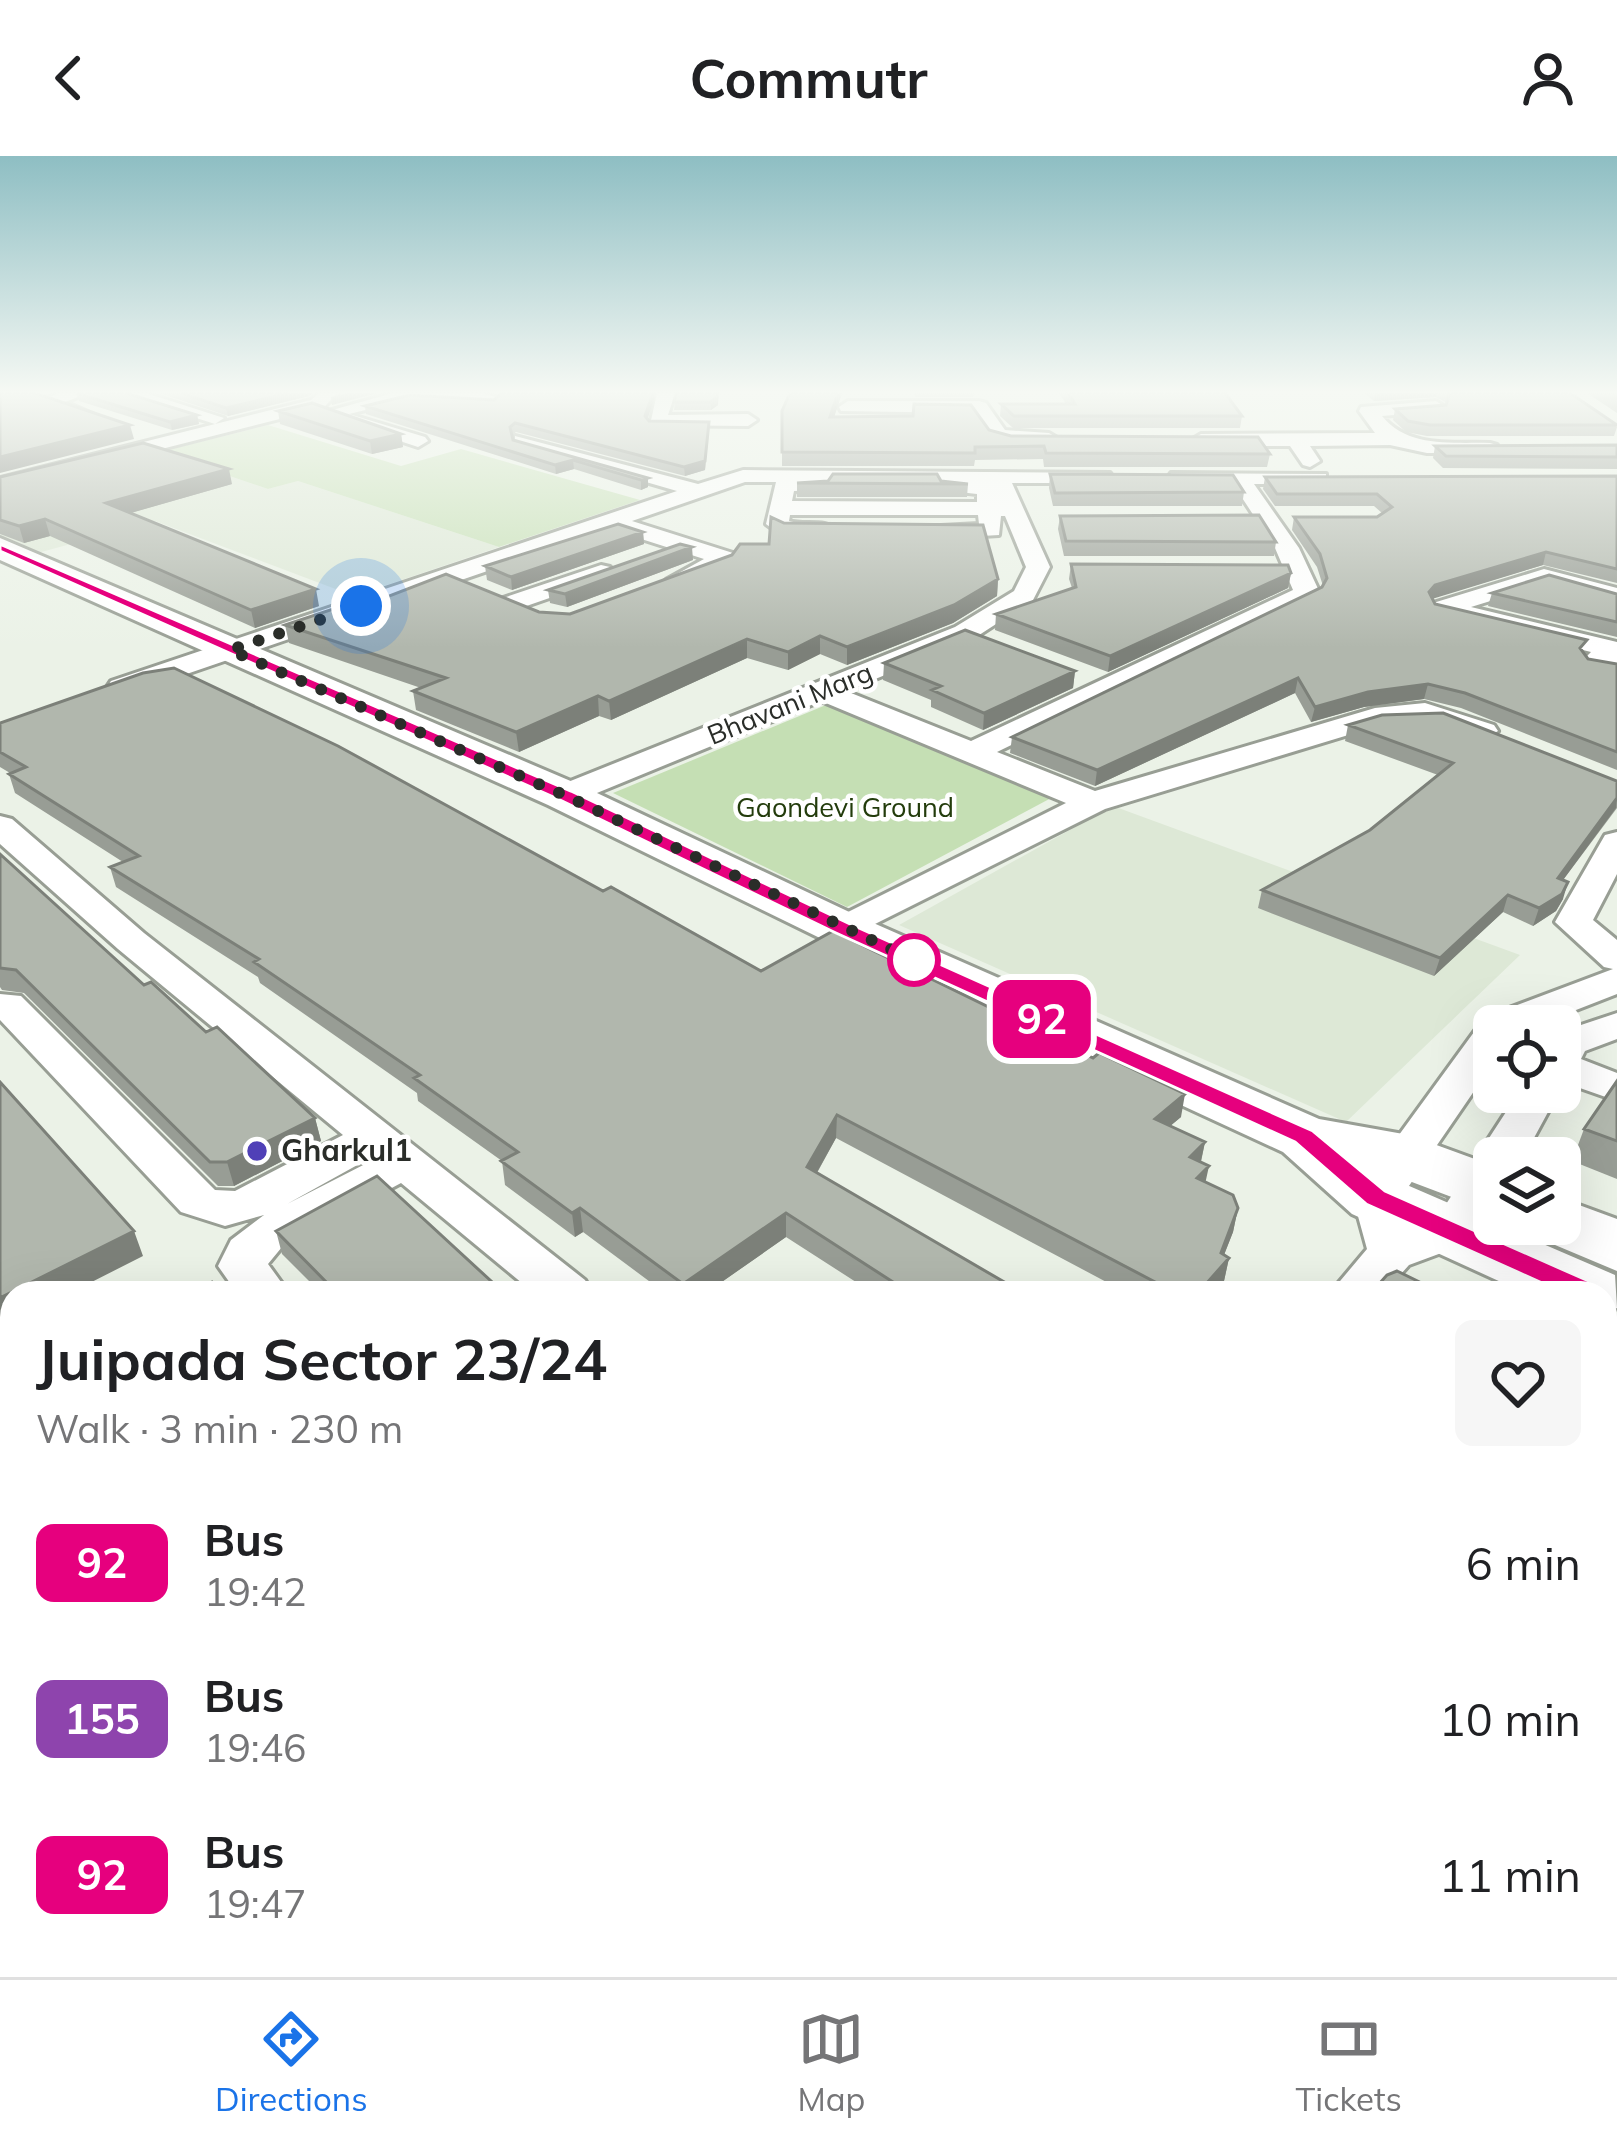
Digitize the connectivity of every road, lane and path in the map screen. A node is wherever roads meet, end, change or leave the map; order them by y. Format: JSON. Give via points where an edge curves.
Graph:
{"nodes":[{"id":1,"x":656,"y":478,"type":"edge"},
{"id":2,"x":712,"y":478,"type":"edge"},
{"id":3,"x":1000,"y":478,"type":"edge"},
{"id":4,"x":1240,"y":478,"type":"joint"},
{"id":5,"x":1333,"y":478,"type":"edge"},
{"id":6,"x":699,"y":490,"type":"junction"},
{"id":7,"x":1014,"y":513,"type":"junction"},
{"id":8,"x":1255,"y":518,"type":"junction"},
{"id":9,"x":1307,"y":518,"type":"edge"},
{"id":10,"x":609,"y":521,"type":"junction"},
{"id":11,"x":681,"y":544,"type":"junction"},
{"id":12,"x":0,"y":548,"type":"edge"},
{"id":13,"x":447,"y":577,"type":"junction"},
{"id":14,"x":657,"y":588,"type":"edge"},
{"id":15,"x":494,"y":596,"type":"junction"},
{"id":16,"x":1617,"y":596,"type":"edge"},
{"id":17,"x":552,"y":620,"type":"edge"},
{"id":18,"x":964,"y":633,"type":"junction"},
{"id":19,"x":1002,"y":646,"type":"edge"},
{"id":20,"x":230,"y":650,"type":"junction"},
{"id":21,"x":1617,"y":669,"type":"edge"},
{"id":22,"x":1075,"y":674,"type":"edge"},
{"id":23,"x":1110,"y":687,"type":"junction"},
{"id":24,"x":822,"y":691,"type":"junction"},
{"id":25,"x":84,"y":700,"type":"edge"},
{"id":26,"x":1512,"y":744,"type":"edge"},
{"id":27,"x":971,"y":752,"type":"junction"},
{"id":28,"x":564,"y":795,"type":"junction"},
{"id":29,"x":1094,"y":802,"type":"junction"},
{"id":30,"x":1,"y":829,"type":"edge"},
{"id":31,"x":1617,"y":842,"type":"edge"},
{"id":32,"x":843,"y":928,"type":"junction"},
{"id":33,"x":1617,"y":959,"type":"edge"},
{"id":34,"x":1617,"y":980,"type":"edge"},
{"id":35,"x":7,"y":1004,"type":"dead end"},
{"id":36,"x":1556,"y":1005,"type":"edge"},
{"id":37,"x":1617,"y":1025,"type":"edge"},
{"id":38,"x":1581,"y":1038,"type":"edge"},
{"id":39,"x":1473,"y":1068,"type":"edge"},
{"id":40,"x":1581,"y":1072,"type":"edge"},
{"id":41,"x":1617,"y":1088,"type":"edge"},
{"id":42,"x":389,"y":1150,"type":"junction"},
{"id":43,"x":1473,"y":1189,"type":"edge"},
{"id":44,"x":1392,"y":1202,"type":"junction"},
{"id":45,"x":1581,"y":1231,"type":"edge"},
{"id":46,"x":1542,"y":1245,"type":"edge"},
{"id":47,"x":1617,"y":1247,"type":"edge"},
{"id":48,"x":255,"y":1281,"type":"edge"},
{"id":49,"x":552,"y":1281,"type":"edge"},
{"id":50,"x":1360,"y":1281,"type":"edge"},
{"id":51,"x":1578,"y":1281,"type":"edge"}],
"edges":[{"from":1,"to":6,"type":"street"},
{"from":2,"to":6,"type":"street"},
{"from":3,"to":7,"type":"street","name":"Bhavani Marg"},
{"from":4,"to":5,"type":"street"},
{"from":4,"to":8,"type":"street"},
{"from":6,"to":10,"type":"street"},
{"from":7,"to":7,"type":"street","via":[[992,530],[964,532],[777,524],[785,485],[974,485]]},
{"from":7,"to":18,"type":"street","name":"Bhavani Marg","via":[[1035,562],[1024,595]]},
{"from":8,"to":9,"type":"street"},
{"from":8,"to":23,"type":"street","via":[[1307,593]]},
{"from":10,"to":11,"type":"street"},
{"from":10,"to":13,"type":"street"},
{"from":11,"to":14,"type":"street","via":[[725,558]]},
{"from":11,"to":15,"type":"street"},
{"from":12,"to":20,"type":"main road"},
{"from":13,"to":15,"type":"street"},
{"from":13,"to":20,"type":"street"},
{"from":15,"to":17,"type":"street"},
{"from":16,"to":21,"type":"street","via":[[1544,576],[1442,608],[1613,649],[1594,663]]},
{"from":18,"to":19,"type":"street"},
{"from":18,"to":24,"type":"street","name":"Bhavani Marg"},
{"from":20,"to":25,"type":"street"},
{"from":20,"to":28,"type":"main road"},
{"from":22,"to":23,"type":"street"},
{"from":23,"to":27,"type":"street"},
{"from":24,"to":27,"type":"street"},
{"from":24,"to":28,"type":"street","name":"Bhavani Marg"},
{"from":26,"to":29,"type":"street","via":[[1450,718],[1404,712]]},
{"from":27,"to":29,"type":"street"},
{"from":28,"to":32,"type":"main road"},
{"from":29,"to":32,"type":"street"},
{"from":30,"to":42,"type":"street"},
{"from":31,"to":33,"type":"street","via":[[1573,922]]},
{"from":32,"to":44,"type":"main road","via":[[1304,1137]]},
{"from":34,"to":36,"type":"street"},
{"from":35,"to":42,"type":"street","via":[[198,1201],[225,1210]]},
{"from":37,"to":38,"type":"street"},
{"from":39,"to":44,"type":"street"},
{"from":40,"to":41,"type":"street"},
{"from":42,"to":48,"type":"street","via":[[265,1235],[243,1266]]},
{"from":42,"to":49,"type":"street"},
{"from":43,"to":44,"type":"main road"},
{"from":44,"to":50,"type":"street"},
{"from":45,"to":47,"type":"main road"},
{"from":46,"to":51,"type":"main road"}]}
